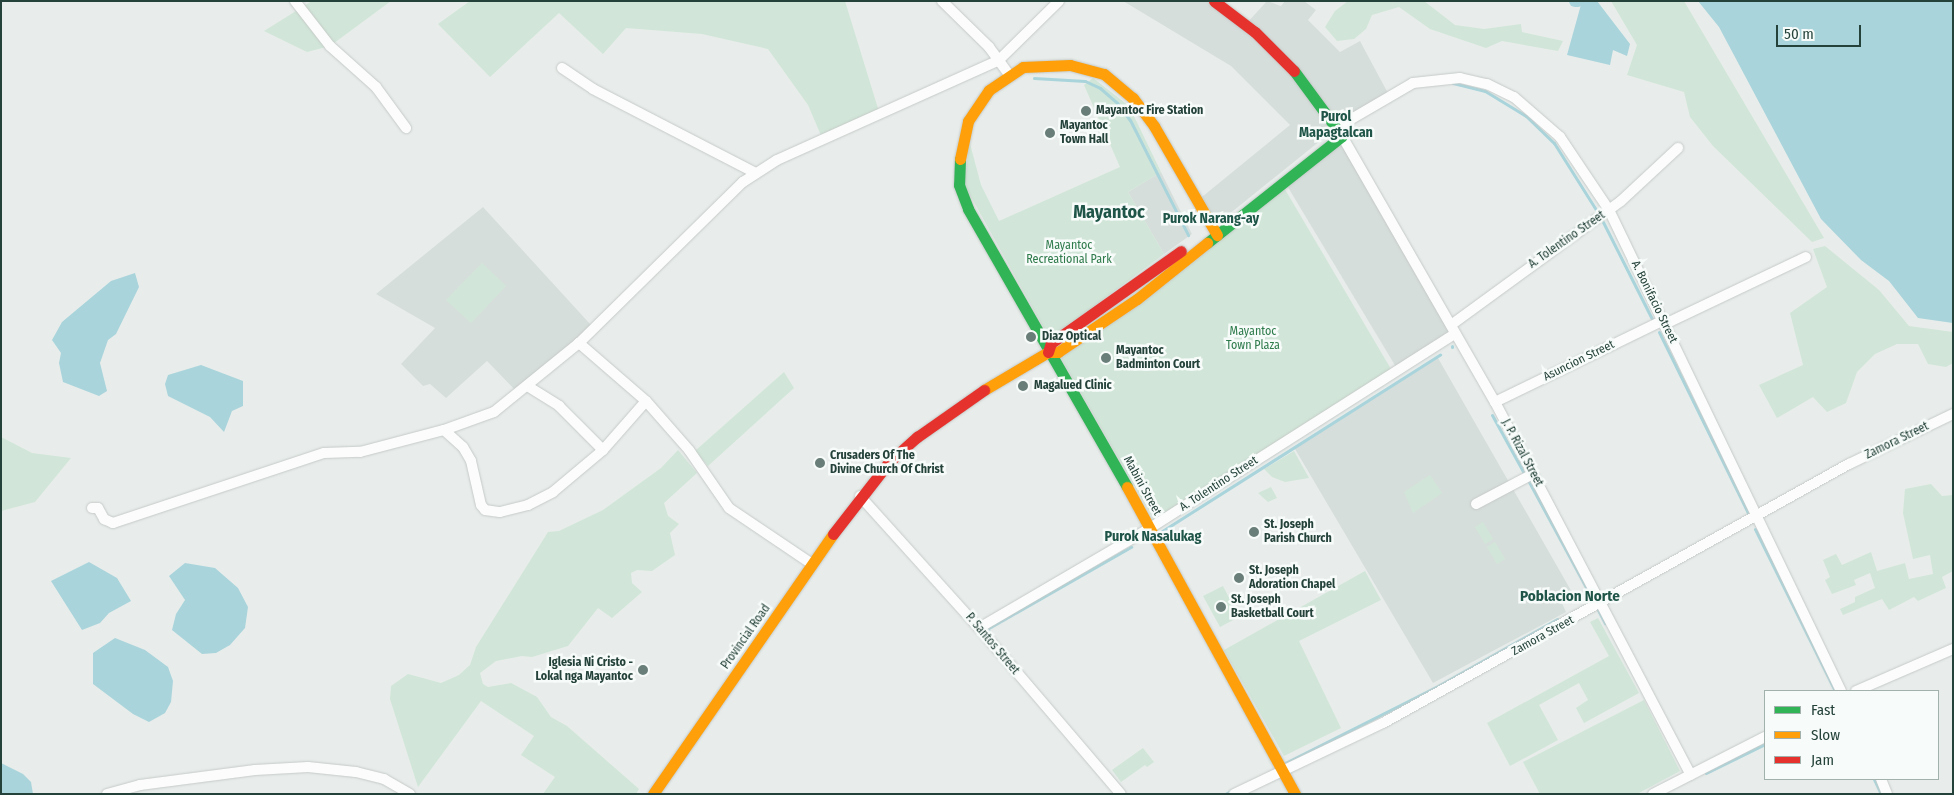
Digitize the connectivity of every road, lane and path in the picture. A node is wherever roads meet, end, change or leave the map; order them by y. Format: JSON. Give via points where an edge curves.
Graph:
{"nodes":[{"id":1,"x":295,"y":1,"type":"edge"},
{"id":2,"x":942,"y":1,"type":"edge"},
{"id":3,"x":1059,"y":1,"type":"edge"},
{"id":4,"x":1214,"y":1,"type":"edge"},
{"id":5,"x":999,"y":60,"type":"junction"},
{"id":6,"x":562,"y":68,"type":"dead end"},
{"id":7,"x":1009,"y":75,"type":"junction"},
{"id":8,"x":406,"y":128,"type":"dead end"},
{"id":9,"x":1339,"y":132,"type":"junction"},
{"id":10,"x":1678,"y":148,"type":"dead end"},
{"id":11,"x":756,"y":173,"type":"junction"},
{"id":12,"x":1609,"y":210,"type":"junction"},
{"id":13,"x":1215,"y":232,"type":"junction"},
{"id":14,"x":1806,"y":257,"type":"dead end"},
{"id":15,"x":1663,"y":322,"type":"junction"},
{"id":16,"x":1453,"y":329,"type":"junction"},
{"id":17,"x":579,"y":343,"type":"junction"},
{"id":18,"x":1048,"y":352,"type":"junction"},
{"id":19,"x":529,"y":387,"type":"junction"},
{"id":20,"x":646,"y":401,"type":"junction"},
{"id":21,"x":1495,"y":402,"type":"junction"},
{"id":22,"x":1953,"y":414,"type":"edge"},
{"id":23,"x":444,"y":430,"type":"junction"},
{"id":24,"x":603,"y":450,"type":"junction"},
{"id":25,"x":1533,"y":474,"type":"junction"},
{"id":26,"x":860,"y":496,"type":"junction"},
{"id":27,"x":1476,"y":504,"type":"dead end"},
{"id":28,"x":92,"y":508,"type":"dead end"},
{"id":29,"x":1756,"y":516,"type":"junction"},
{"id":30,"x":1150,"y":528,"type":"junction"},
{"id":31,"x":812,"y":564,"type":"junction"},
{"id":32,"x":1602,"y":603,"type":"junction"},
{"id":33,"x":979,"y":628,"type":"junction"},
{"id":34,"x":1953,"y":649,"type":"edge"},
{"id":35,"x":1841,"y":690,"type":"edge"},
{"id":36,"x":1858,"y":690,"type":"edge"},
{"id":37,"x":1764,"y":738,"type":"edge"},
{"id":38,"x":1282,"y":770,"type":"junction"},
{"id":39,"x":1691,"y":775,"type":"junction"},
{"id":40,"x":1881,"y":780,"type":"edge"},
{"id":41,"x":107,"y":794,"type":"edge"},
{"id":42,"x":410,"y":794,"type":"edge"},
{"id":43,"x":653,"y":794,"type":"edge"},
{"id":44,"x":1121,"y":794,"type":"edge"},
{"id":45,"x":1234,"y":794,"type":"edge"},
{"id":46,"x":1295,"y":794,"type":"edge"},
{"id":47,"x":1653,"y":794,"type":"edge"},
{"id":48,"x":1888,"y":794,"type":"edge"}],
"edges":[{"from":1,"to":8,"type":"street","via":[[330,46],[376,87]]},
{"from":2,"to":5,"type":"street"},
{"from":3,"to":5,"type":"street"},
{"from":4,"to":9,"type":"main road","via":[[1256,32],[1286,60]]},
{"from":5,"to":7,"type":"street"},
{"from":5,"to":11,"type":"street"},
{"from":6,"to":11,"type":"street","via":[[593,89]]},
{"from":7,"to":13,"type":"main road","name":"Mabini Street","via":[[1023,67],[1053,64],[1091,69],[1114,80],[1154,126]]},
{"from":7,"to":18,"type":"main road","name":"Mabini Street","via":[[989,90],[968,120],[959,158],[959,185],[968,209]]},
{"from":9,"to":12,"type":"street","name":"A. Bonifacio Street","via":[[1346,119],[1424,80],[1460,78],[1487,84],[1528,107],[1560,137]]},
{"from":9,"to":13,"type":"main road","name":"Provincial Road"},
{"from":9,"to":16,"type":"street","name":"J. P. Rizal Street"},
{"from":10,"to":12,"type":"street","name":"A. Tolentino Street","via":[[1649,178]]},
{"from":11,"to":17,"type":"street","via":[[728,195]]},
{"from":12,"to":15,"type":"street","name":"A. Bonifacio Street"},
{"from":12,"to":16,"type":"street","name":"A. Tolentino Street"},
{"from":13,"to":18,"type":"main road","name":"Provincial Road","via":[[1129,297],[1051,343]]},
{"from":14,"to":15,"type":"street","name":"Asuncion Street"},
{"from":15,"to":21,"type":"street","name":"Asuncion Street"},
{"from":15,"to":29,"type":"street","name":"A. Bonifacio Street"},
{"from":16,"to":21,"type":"street","name":"J. P. Rizal Street"},
{"from":16,"to":30,"type":"street","name":"A. Tolentino Street"},
{"from":17,"to":19,"type":"street"},
{"from":17,"to":20,"type":"street"},
{"from":18,"to":26,"type":"main road","name":"Provincial Road","via":[[984,390],[917,437],[889,462]]},
{"from":18,"to":30,"type":"main road","name":"Mabini Street"},
{"from":19,"to":23,"type":"street","via":[[494,412]]},
{"from":19,"to":24,"type":"street","via":[[559,406]]},
{"from":20,"to":24,"type":"street"},
{"from":20,"to":31,"type":"street","via":[[689,450],[729,508]]},
{"from":21,"to":25,"type":"street","name":"J. P. Rizal Street"},
{"from":22,"to":29,"type":"street","name":"Zamora Street"},
{"from":23,"to":24,"type":"street","via":[[463,447],[471,461],[481,505],[485,510],[500,512],[553,492]]},
{"from":23,"to":28,"type":"street","via":[[360,452],[324,453],[113,523],[104,519],[98,508]]},
{"from":25,"to":27,"type":"street"},
{"from":25,"to":32,"type":"street","name":"J. P. Rizal Street"},
{"from":26,"to":31,"type":"main road","name":"Provincial Road"},
{"from":26,"to":33,"type":"street","name":"P. Santos Street"},
{"from":29,"to":32,"type":"street","name":"Zamora Street"},
{"from":29,"to":35,"type":"street","name":"A. Bonifacio Street"},
{"from":30,"to":33,"type":"street","name":"A. Tolentino Street"},
{"from":30,"to":38,"type":"main road","name":"Mabini Street"},
{"from":31,"to":43,"type":"main road","name":"Provincial Road"},
{"from":32,"to":38,"type":"street","name":"Zamora Street","via":[[1383,723]]},
{"from":32,"to":39,"type":"street","name":"J. P. Rizal Street"},
{"from":33,"to":44,"type":"street","name":"P. Santos Street"},
{"from":34,"to":36,"type":"street"},
{"from":37,"to":39,"type":"street"},
{"from":38,"to":45,"type":"street","name":"Zamora Street"},
{"from":38,"to":46,"type":"main road","name":"Mabini Street"},
{"from":39,"to":47,"type":"street"},
{"from":40,"to":48,"type":"street"},
{"from":41,"to":42,"type":"street","via":[[140,785],[256,770],[308,767],[356,772],[384,779]]}]}
